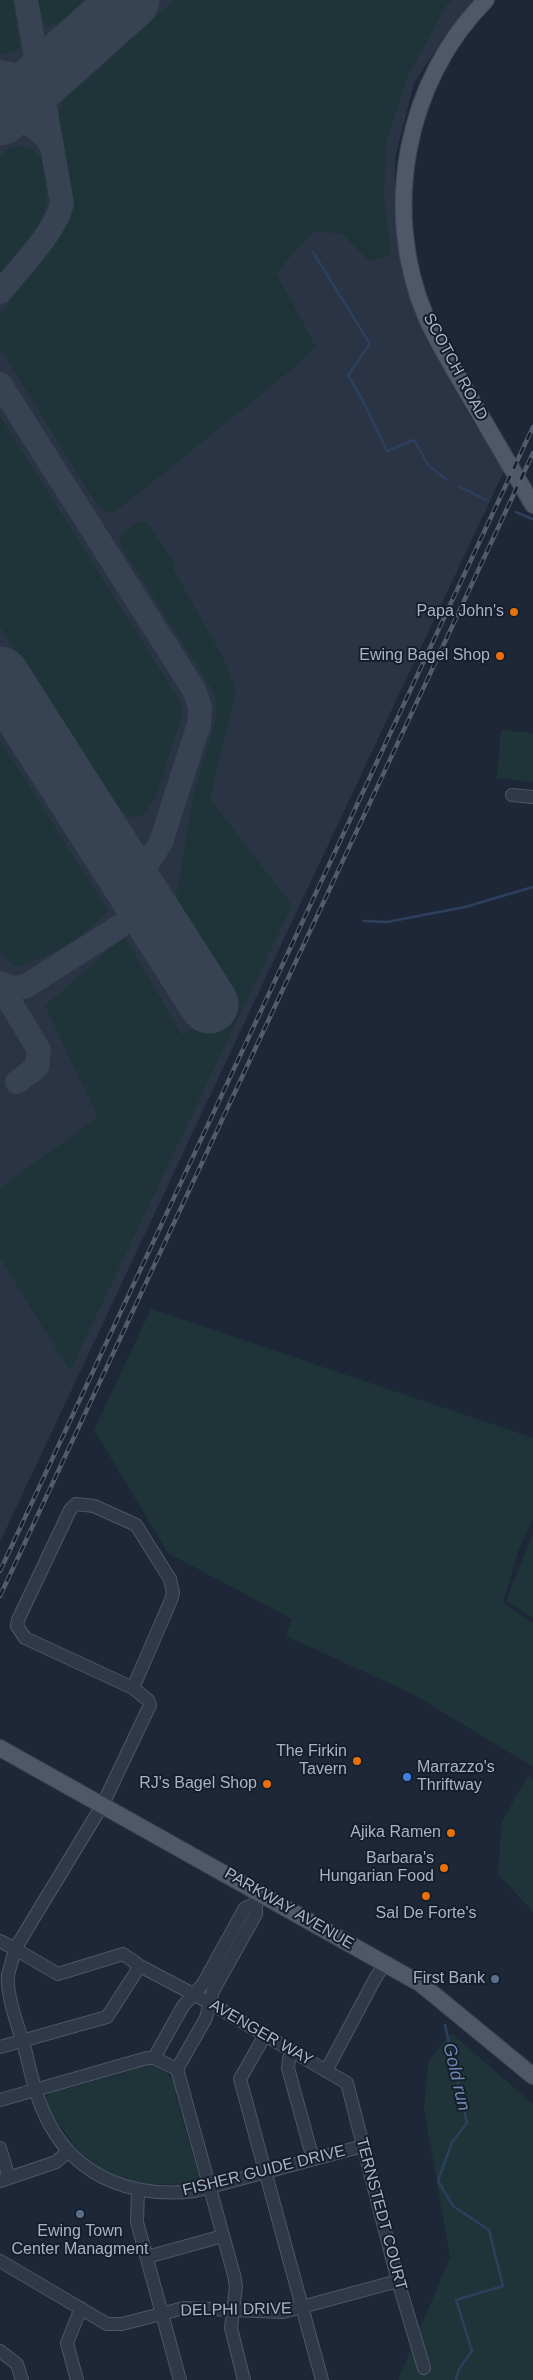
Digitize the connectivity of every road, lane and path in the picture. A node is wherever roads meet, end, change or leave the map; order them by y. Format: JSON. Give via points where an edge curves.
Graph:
{"nodes":[{"id":1,"x":486,"y":0,"type":"edge"},
{"id":2,"x":533,"y":505,"type":"edge"},
{"id":3,"x":512,"y":794,"type":"dead end"},
{"id":4,"x":533,"y":797,"type":"edge"},
{"id":5,"x":133,"y":1688,"type":"junction"},
{"id":6,"x":0,"y":1748,"type":"edge"},
{"id":7,"x":0,"y":1756,"type":"edge"},
{"id":8,"x":29,"y":1766,"type":"junction"},
{"id":9,"x":103,"y":1804,"type":"junction"},
{"id":10,"x":259,"y":1898,"type":"junction"},
{"id":11,"x":0,"y":1941,"type":"edge"},
{"id":12,"x":15,"y":1949,"type":"junction"},
{"id":13,"x":385,"y":1964,"type":"junction"},
{"id":14,"x":140,"y":1966,"type":"junction"},
{"id":15,"x":194,"y":1994,"type":"junction"},
{"id":16,"x":210,"y":2003,"type":"junction"},
{"id":17,"x":265,"y":2035,"type":"junction"},
{"id":18,"x":22,"y":2041,"type":"junction"},
{"id":19,"x":0,"y":2047,"type":"edge"},
{"id":20,"x":293,"y":2052,"type":"junction"},
{"id":21,"x":154,"y":2058,"type":"junction"},
{"id":22,"x":177,"y":2070,"type":"junction"},
{"id":23,"x":326,"y":2071,"type":"junction"},
{"id":24,"x":533,"y":2076,"type":"edge"},
{"id":25,"x":35,"y":2089,"type":"junction"},
{"id":26,"x":0,"y":2100,"type":"edge"},
{"id":27,"x":363,"y":2146,"type":"junction"},
{"id":28,"x":0,"y":2148,"type":"edge"},
{"id":29,"x":67,"y":2152,"type":"junction"},
{"id":30,"x":313,"y":2158,"type":"junction"},
{"id":31,"x":265,"y":2172,"type":"junction"},
{"id":32,"x":4,"y":2179,"type":"edge"},
{"id":33,"x":210,"y":2187,"type":"junction"},
{"id":34,"x":138,"y":2190,"type":"junction"},
{"id":35,"x":222,"y":2236,"type":"junction"},
{"id":36,"x":147,"y":2257,"type":"junction"},
{"id":37,"x":0,"y":2261,"type":"edge"},
{"id":38,"x":398,"y":2281,"type":"junction"},
{"id":39,"x":81,"y":2308,"type":"junction"},
{"id":40,"x":304,"y":2308,"type":"junction"},
{"id":41,"x":234,"y":2310,"type":"junction"},
{"id":42,"x":162,"y":2314,"type":"junction"},
{"id":43,"x":0,"y":2351,"type":"edge"},
{"id":44,"x":424,"y":2368,"type":"dead end"},
{"id":45,"x":22,"y":2380,"type":"edge"},
{"id":46,"x":77,"y":2380,"type":"edge"},
{"id":47,"x":180,"y":2380,"type":"edge"},
{"id":48,"x":244,"y":2380,"type":"edge"},
{"id":49,"x":322,"y":2380,"type":"edge"}],
"edges":[{"from":1,"to":2,"type":"main road","name":"SCOTCH ROAD","via":[[450,46],[417,116],[404,182],[406,242],[417,292],[437,340]]},
{"from":3,"to":4,"type":"street"},
{"from":5,"to":5,"type":"street","via":[[24,1638],[18,1626],[70,1510],[76,1504],[94,1506],[136,1525],[173,1585],[171,1600]]},
{"from":5,"to":9,"type":"street","name":"FISHER GUIDE DRIVE","via":[[150,1705]]},
{"from":6,"to":8,"type":"main road","name":"PARKWAY AVENUE"},
{"from":7,"to":8,"type":"main road","name":"PARKWAY AVENUE"},
{"from":8,"to":9,"type":"main road","name":"PARKWAY AVENUE"},
{"from":9,"to":10,"type":"main road","name":"PARKWAY AVENUE"},
{"from":9,"to":12,"type":"street","name":"FISHER GUIDE DRIVE"},
{"from":10,"to":13,"type":"main road","name":"PARKWAY AVENUE"},
{"from":10,"to":15,"type":"street","via":[[245,1908],[203,1984]]},
{"from":10,"to":16,"type":"street","via":[[256,1914],[213,1990]]},
{"from":11,"to":12,"type":"street"},
{"from":12,"to":14,"type":"street","name":"AVENGER WAY","via":[[58,1974],[123,1954]]},
{"from":12,"to":18,"type":"street","name":"FISHER GUIDE DRIVE","via":[[8,1977]]},
{"from":13,"to":23,"type":"street","name":"AVENGER WAY"},
{"from":13,"to":24,"type":"main road","name":"PARKWAY AVENUE","via":[[421,1984]]},
{"from":14,"to":15,"type":"street","name":"AVENGER WAY"},
{"from":14,"to":18,"type":"street","via":[[107,2017]]},
{"from":15,"to":16,"type":"street","name":"AVENGER WAY"},
{"from":15,"to":21,"type":"street","via":[[183,2006]]},
{"from":16,"to":17,"type":"street","name":"AVENGER WAY"},
{"from":16,"to":22,"type":"street","via":[[206,2018]]},
{"from":17,"to":20,"type":"street","name":"AVENGER WAY"},
{"from":17,"to":31,"type":"street","via":[[240,2079]]},
{"from":18,"to":19,"type":"street"},
{"from":18,"to":25,"type":"street","name":"FISHER GUIDE DRIVE"},
{"from":20,"to":23,"type":"street","name":"AVENGER WAY"},
{"from":20,"to":30,"type":"street","via":[[288,2068]]},
{"from":21,"to":22,"type":"street"},
{"from":21,"to":25,"type":"street"},
{"from":22,"to":33,"type":"street"},
{"from":23,"to":27,"type":"street","name":"TERNSTEDT COURT","via":[[347,2083]]},
{"from":25,"to":26,"type":"street"},
{"from":25,"to":29,"type":"street","name":"FISHER GUIDE DRIVE","via":[[49,2124]]},
{"from":27,"to":30,"type":"street","name":"FISHER GUIDE DRIVE"},
{"from":27,"to":38,"type":"street","name":"TERNSTEDT COURT"},
{"from":28,"to":32,"type":"street"},
{"from":29,"to":32,"type":"street","via":[[56,2162]]},
{"from":29,"to":34,"type":"street","name":"FISHER GUIDE DRIVE","via":[[106,2180]]},
{"from":30,"to":31,"type":"street","name":"FISHER GUIDE DRIVE"},
{"from":31,"to":33,"type":"street","name":"FISHER GUIDE DRIVE"},
{"from":31,"to":40,"type":"street"},
{"from":33,"to":34,"type":"street","name":"FISHER GUIDE DRIVE","via":[[173,2194]]},
{"from":33,"to":35,"type":"street"},
{"from":34,"to":36,"type":"street","via":[[138,2222]]},
{"from":35,"to":36,"type":"street"},
{"from":35,"to":41,"type":"street","via":[[236,2286]]},
{"from":36,"to":42,"type":"street"},
{"from":37,"to":39,"type":"street","name":"DELPHI DRIVE"},
{"from":38,"to":40,"type":"street","name":"DELPHI DRIVE"},
{"from":38,"to":44,"type":"street","name":"TERNSTEDT COURT"},
{"from":39,"to":42,"type":"street","name":"DELPHI DRIVE","via":[[107,2324],[122,2324]]},
{"from":39,"to":46,"type":"street","via":[[67,2343]]},
{"from":40,"to":41,"type":"street","name":"DELPHI DRIVE","via":[[283,2312]]},
{"from":40,"to":49,"type":"street"},
{"from":41,"to":42,"type":"street","name":"DELPHI DRIVE","via":[[184,2308]]},
{"from":41,"to":48,"type":"street","via":[[232,2328]]},
{"from":42,"to":47,"type":"street"},
{"from":43,"to":45,"type":"street","via":[[17,2364]]}]}
